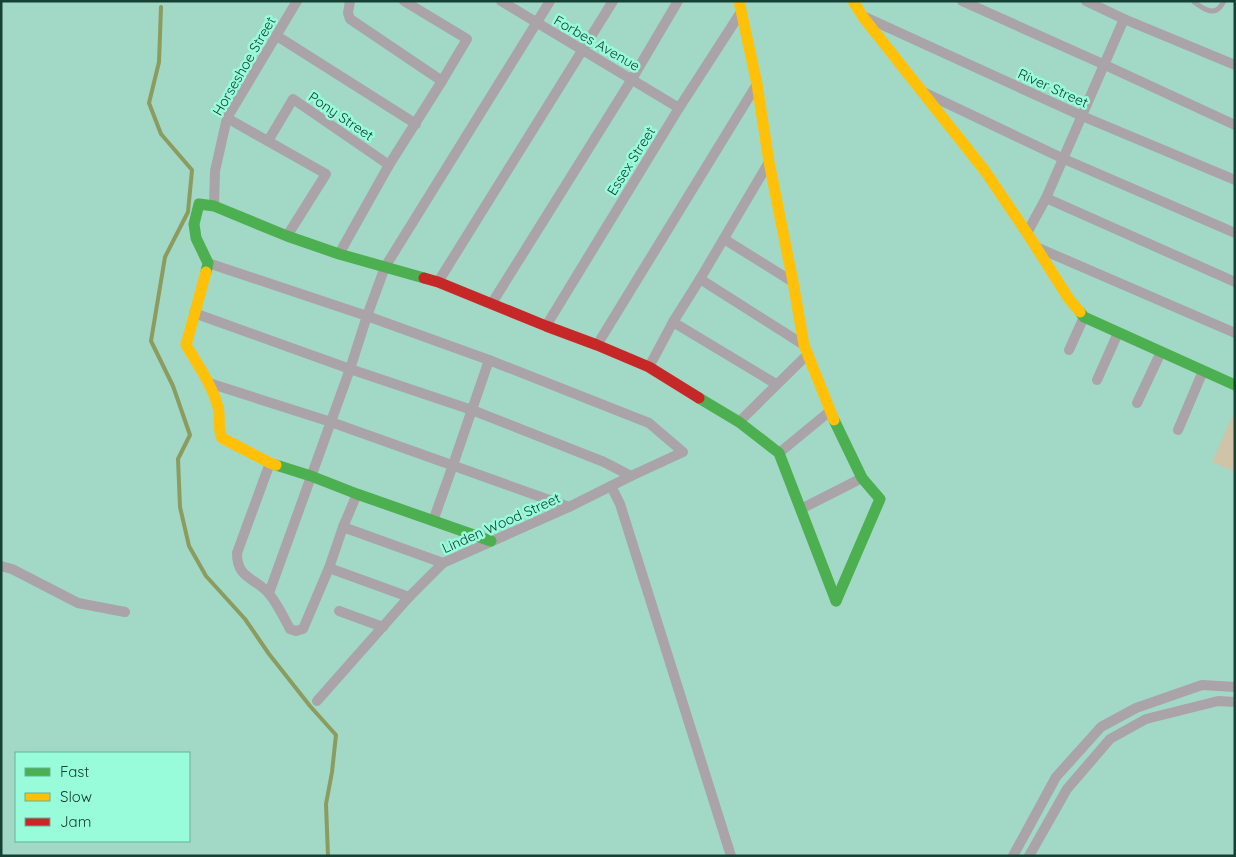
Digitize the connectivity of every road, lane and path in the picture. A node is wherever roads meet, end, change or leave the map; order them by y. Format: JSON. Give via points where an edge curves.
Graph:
{"nodes":[{"id":1,"x":297,"y":1,"type":"edge"},
{"id":2,"x":350,"y":1,"type":"edge"},
{"id":3,"x":404,"y":1,"type":"edge"},
{"id":4,"x":500,"y":1,"type":"edge"},
{"id":5,"x":550,"y":1,"type":"edge"},
{"id":6,"x":613,"y":1,"type":"edge"},
{"id":7,"x":678,"y":1,"type":"edge"},
{"id":8,"x":853,"y":1,"type":"edge"},
{"id":9,"x":962,"y":1,"type":"edge"},
{"id":10,"x":1086,"y":1,"type":"edge"},
{"id":11,"x":1224,"y":1,"type":"edge"},
{"id":12,"x":1194,"y":2,"type":"dead end"},
{"id":13,"x":740,"y":7,"type":"edge"},
{"id":14,"x":863,"y":16,"type":"junction"},
{"id":15,"x":1124,"y":18,"type":"junction"},
{"id":16,"x":537,"y":23,"type":"junction"},
{"id":17,"x":277,"y":36,"type":"junction"},
{"id":18,"x":582,"y":51,"type":"junction"},
{"id":19,"x":1105,"y":64,"type":"junction"},
{"id":20,"x":1235,"y":65,"type":"edge"},
{"id":21,"x":632,"y":79,"type":"junction"},
{"id":22,"x":442,"y":82,"type":"junction"},
{"id":23,"x":757,"y":84,"type":"junction"},
{"id":24,"x":919,"y":90,"type":"junction"},
{"id":25,"x":680,"y":108,"type":"junction"},
{"id":26,"x":1082,"y":116,"type":"junction"},
{"id":27,"x":227,"y":118,"type":"junction"},
{"id":28,"x":416,"y":124,"type":"junction"},
{"id":29,"x":1235,"y":125,"type":"edge"},
{"id":30,"x":268,"y":142,"type":"junction"},
{"id":31,"x":1064,"y":159,"type":"junction"},
{"id":32,"x":769,"y":162,"type":"junction"},
{"id":33,"x":389,"y":166,"type":"junction"},
{"id":34,"x":1235,"y":180,"type":"edge"},
{"id":35,"x":1046,"y":198,"type":"junction"},
{"id":36,"x":214,"y":206,"type":"junction"},
{"id":37,"x":1235,"y":232,"type":"edge"},
{"id":38,"x":1027,"y":233,"type":"junction"},
{"id":39,"x":287,"y":236,"type":"junction"},
{"id":40,"x":724,"y":239,"type":"junction"},
{"id":41,"x":1035,"y":247,"type":"junction"},
{"id":42,"x":339,"y":254,"type":"junction"},
{"id":43,"x":208,"y":263,"type":"junction"},
{"id":44,"x":385,"y":267,"type":"junction"},
{"id":45,"x":700,"y":279,"type":"junction"},
{"id":46,"x":438,"y":282,"type":"junction"},
{"id":47,"x":793,"y":282,"type":"junction"},
{"id":48,"x":1235,"y":282,"type":"edge"},
{"id":49,"x":492,"y":303,"type":"junction"},
{"id":50,"x":194,"y":313,"type":"junction"},
{"id":51,"x":367,"y":316,"type":"junction"},
{"id":52,"x":1084,"y":317,"type":"junction"},
{"id":53,"x":673,"y":322,"type":"junction"},
{"id":54,"x":546,"y":326,"type":"junction"},
{"id":55,"x":1118,"y":332,"type":"junction"},
{"id":56,"x":1235,"y":332,"type":"edge"},
{"id":57,"x":597,"y":345,"type":"junction"},
{"id":58,"x":805,"y":350,"type":"junction"},
{"id":59,"x":1069,"y":350,"type":"dead end"},
{"id":60,"x":1160,"y":352,"type":"junction"},
{"id":61,"x":489,"y":360,"type":"junction"},
{"id":62,"x":649,"y":367,"type":"junction"},
{"id":63,"x":350,"y":369,"type":"junction"},
{"id":64,"x":1203,"y":371,"type":"junction"},
{"id":65,"x":1097,"y":380,"type":"dead end"},
{"id":66,"x":209,"y":383,"type":"junction"},
{"id":67,"x":776,"y":384,"type":"junction"},
{"id":68,"x":1235,"y":385,"type":"edge"},
{"id":69,"x":1137,"y":403,"type":"dead end"},
{"id":70,"x":472,"y":410,"type":"junction"},
{"id":71,"x":830,"y":411,"type":"junction"},
{"id":72,"x":332,"y":422,"type":"junction"},
{"id":73,"x":739,"y":422,"type":"junction"},
{"id":74,"x":1178,"y":430,"type":"dead end"},
{"id":75,"x":779,"y":453,"type":"junction"},
{"id":76,"x":270,"y":463,"type":"junction"},
{"id":77,"x":453,"y":465,"type":"junction"},
{"id":78,"x":311,"y":476,"type":"junction"},
{"id":79,"x":631,"y":476,"type":"junction"},
{"id":80,"x":862,"y":478,"type":"junction"},
{"id":81,"x":611,"y":486,"type":"junction"},
{"id":82,"x":357,"y":494,"type":"junction"},
{"id":83,"x":569,"y":508,"type":"junction"},
{"id":84,"x":801,"y":509,"type":"junction"},
{"id":85,"x":433,"y":521,"type":"junction"},
{"id":86,"x":343,"y":527,"type":"junction"},
{"id":87,"x":491,"y":541,"type":"junction"},
{"id":88,"x":443,"y":563,"type":"junction"},
{"id":89,"x":1,"y":566,"type":"edge"},
{"id":90,"x":329,"y":568,"type":"junction"},
{"id":91,"x":269,"y":593,"type":"junction"},
{"id":92,"x":410,"y":597,"type":"junction"},
{"id":93,"x":125,"y":612,"type":"dead end"},
{"id":94,"x":339,"y":612,"type":"dead end"},
{"id":95,"x":383,"y":627,"type":"junction"},
{"id":96,"x":1235,"y":687,"type":"edge"},
{"id":97,"x":317,"y":700,"type":"dead end"},
{"id":98,"x":1235,"y":702,"type":"edge"},
{"id":99,"x":1101,"y":727,"type":"junction"},
{"id":100,"x":1110,"y":739,"type":"junction"},
{"id":101,"x":731,"y":856,"type":"edge"},
{"id":102,"x":1013,"y":856,"type":"edge"},
{"id":103,"x":1029,"y":856,"type":"edge"}],
"edges":[{"from":1,"to":17,"type":"street","name":"Horseshoe Street"},
{"from":2,"to":22,"type":"street","via":[[350,19]]},
{"from":3,"to":22,"type":"street","via":[[467,39]]},
{"from":4,"to":16,"type":"street","name":"Forbes Avenue"},
{"from":5,"to":16,"type":"street"},
{"from":6,"to":18,"type":"street"},
{"from":7,"to":21,"type":"street"},
{"from":8,"to":14,"type":"street"},
{"from":9,"to":19,"type":"street"},
{"from":10,"to":15,"type":"street"},
{"from":11,"to":12,"type":"lane","via":[[1214,11]]},
{"from":13,"to":23,"type":"street"},
{"from":13,"to":25,"type":"street","name":"Essex Street"},
{"from":14,"to":24,"type":"street"},
{"from":14,"to":26,"type":"street","name":"River Street"},
{"from":15,"to":19,"type":"street"},
{"from":15,"to":20,"type":"street"},
{"from":16,"to":18,"type":"street","name":"Forbes Avenue"},
{"from":16,"to":44,"type":"street"},
{"from":17,"to":27,"type":"street","name":"Horseshoe Street"},
{"from":17,"to":28,"type":"street"},
{"from":18,"to":21,"type":"street","name":"Forbes Avenue"},
{"from":18,"to":46,"type":"street"},
{"from":19,"to":26,"type":"street"},
{"from":19,"to":29,"type":"street"},
{"from":21,"to":25,"type":"street","name":"Forbes Avenue"},
{"from":21,"to":49,"type":"street"},
{"from":22,"to":28,"type":"street"},
{"from":23,"to":32,"type":"street"},
{"from":23,"to":57,"type":"street"},
{"from":24,"to":31,"type":"street"},
{"from":24,"to":38,"type":"street","via":[[985,171]]},
{"from":25,"to":54,"type":"street","name":"Essex Street"},
{"from":26,"to":31,"type":"street"},
{"from":26,"to":34,"type":"street","name":"River Street"},
{"from":27,"to":30,"type":"street"},
{"from":27,"to":36,"type":"street","name":"Horseshoe Street","via":[[215,171]]},
{"from":28,"to":33,"type":"street"},
{"from":30,"to":33,"type":"street","name":"Pony Street","via":[[292,100]]},
{"from":30,"to":39,"type":"street","via":[[326,174]]},
{"from":31,"to":35,"type":"street"},
{"from":31,"to":37,"type":"street"},
{"from":32,"to":40,"type":"street"},
{"from":32,"to":47,"type":"street"},
{"from":33,"to":42,"type":"street"},
{"from":35,"to":38,"type":"street"},
{"from":35,"to":48,"type":"street"},
{"from":36,"to":39,"type":"street"},
{"from":36,"to":43,"type":"street","via":[[199,204],[194,224],[196,238]]},
{"from":38,"to":41,"type":"street"},
{"from":39,"to":42,"type":"street"},
{"from":40,"to":45,"type":"street"},
{"from":40,"to":47,"type":"street"},
{"from":41,"to":52,"type":"street"},
{"from":41,"to":56,"type":"street"},
{"from":42,"to":44,"type":"street"},
{"from":43,"to":50,"type":"street"},
{"from":43,"to":51,"type":"street"},
{"from":44,"to":46,"type":"street"},
{"from":44,"to":51,"type":"street"},
{"from":45,"to":53,"type":"street"},
{"from":45,"to":58,"type":"street"},
{"from":46,"to":49,"type":"street"},
{"from":47,"to":58,"type":"street"},
{"from":49,"to":54,"type":"street"},
{"from":50,"to":63,"type":"street"},
{"from":50,"to":66,"type":"street","via":[[186,346]]},
{"from":51,"to":61,"type":"street"},
{"from":51,"to":63,"type":"street"},
{"from":52,"to":55,"type":"street"},
{"from":52,"to":59,"type":"street"},
{"from":53,"to":62,"type":"street"},
{"from":53,"to":67,"type":"street"},
{"from":54,"to":57,"type":"street"},
{"from":55,"to":60,"type":"street"},
{"from":55,"to":65,"type":"street"},
{"from":57,"to":62,"type":"street"},
{"from":58,"to":67,"type":"street"},
{"from":58,"to":71,"type":"street"},
{"from":60,"to":64,"type":"street"},
{"from":60,"to":69,"type":"street"},
{"from":61,"to":70,"type":"street"},
{"from":61,"to":79,"type":"street","name":"Linden Wood Street","via":[[649,423],[683,452]]},
{"from":62,"to":73,"type":"street"},
{"from":63,"to":70,"type":"street"},
{"from":63,"to":72,"type":"street"},
{"from":64,"to":68,"type":"street"},
{"from":64,"to":74,"type":"street"},
{"from":66,"to":72,"type":"street"},
{"from":66,"to":76,"type":"street","via":[[218,408],[218,432],[222,438]]},
{"from":67,"to":73,"type":"street"},
{"from":70,"to":77,"type":"street"},
{"from":70,"to":79,"type":"street","via":[[604,462]]},
{"from":71,"to":75,"type":"street"},
{"from":71,"to":80,"type":"street"},
{"from":72,"to":77,"type":"street"},
{"from":72,"to":78,"type":"street"},
{"from":73,"to":75,"type":"street"},
{"from":75,"to":84,"type":"street"},
{"from":76,"to":78,"type":"street"},
{"from":76,"to":91,"type":"street","via":[[237,553],[241,571]]},
{"from":77,"to":83,"type":"street"},
{"from":77,"to":85,"type":"street"},
{"from":78,"to":82,"type":"street"},
{"from":78,"to":91,"type":"street"},
{"from":79,"to":81,"type":"street","name":"Linden Wood Street"},
{"from":80,"to":84,"type":"street"},
{"from":80,"to":84,"type":"street","via":[[880,500],[836,601]]},
{"from":81,"to":83,"type":"street","name":"Linden Wood Street"},
{"from":81,"to":101,"type":"street","via":[[620,504]]},
{"from":82,"to":85,"type":"street"},
{"from":82,"to":86,"type":"street"},
{"from":83,"to":87,"type":"street","name":"Linden Wood Street"},
{"from":85,"to":87,"type":"street"},
{"from":86,"to":88,"type":"street"},
{"from":86,"to":90,"type":"street"},
{"from":87,"to":88,"type":"street","name":"Linden Wood Street"},
{"from":88,"to":92,"type":"street","name":"Linden Wood Street"},
{"from":89,"to":93,"type":"street","via":[[78,603]]},
{"from":90,"to":91,"type":"street","via":[[303,629],[290,629]]},
{"from":90,"to":92,"type":"street"},
{"from":92,"to":95,"type":"street","name":"Linden Wood Street"},
{"from":94,"to":95,"type":"street"},
{"from":95,"to":97,"type":"street","name":"Linden Wood Street"},
{"from":96,"to":99,"type":"street","via":[[1202,685],[1136,708]]},
{"from":98,"to":100,"type":"street","via":[[1218,701],[1146,719]]},
{"from":99,"to":100,"type":"street"},
{"from":99,"to":102,"type":"street","via":[[1056,777]]},
{"from":100,"to":103,"type":"street","via":[[1067,789]]}]}
